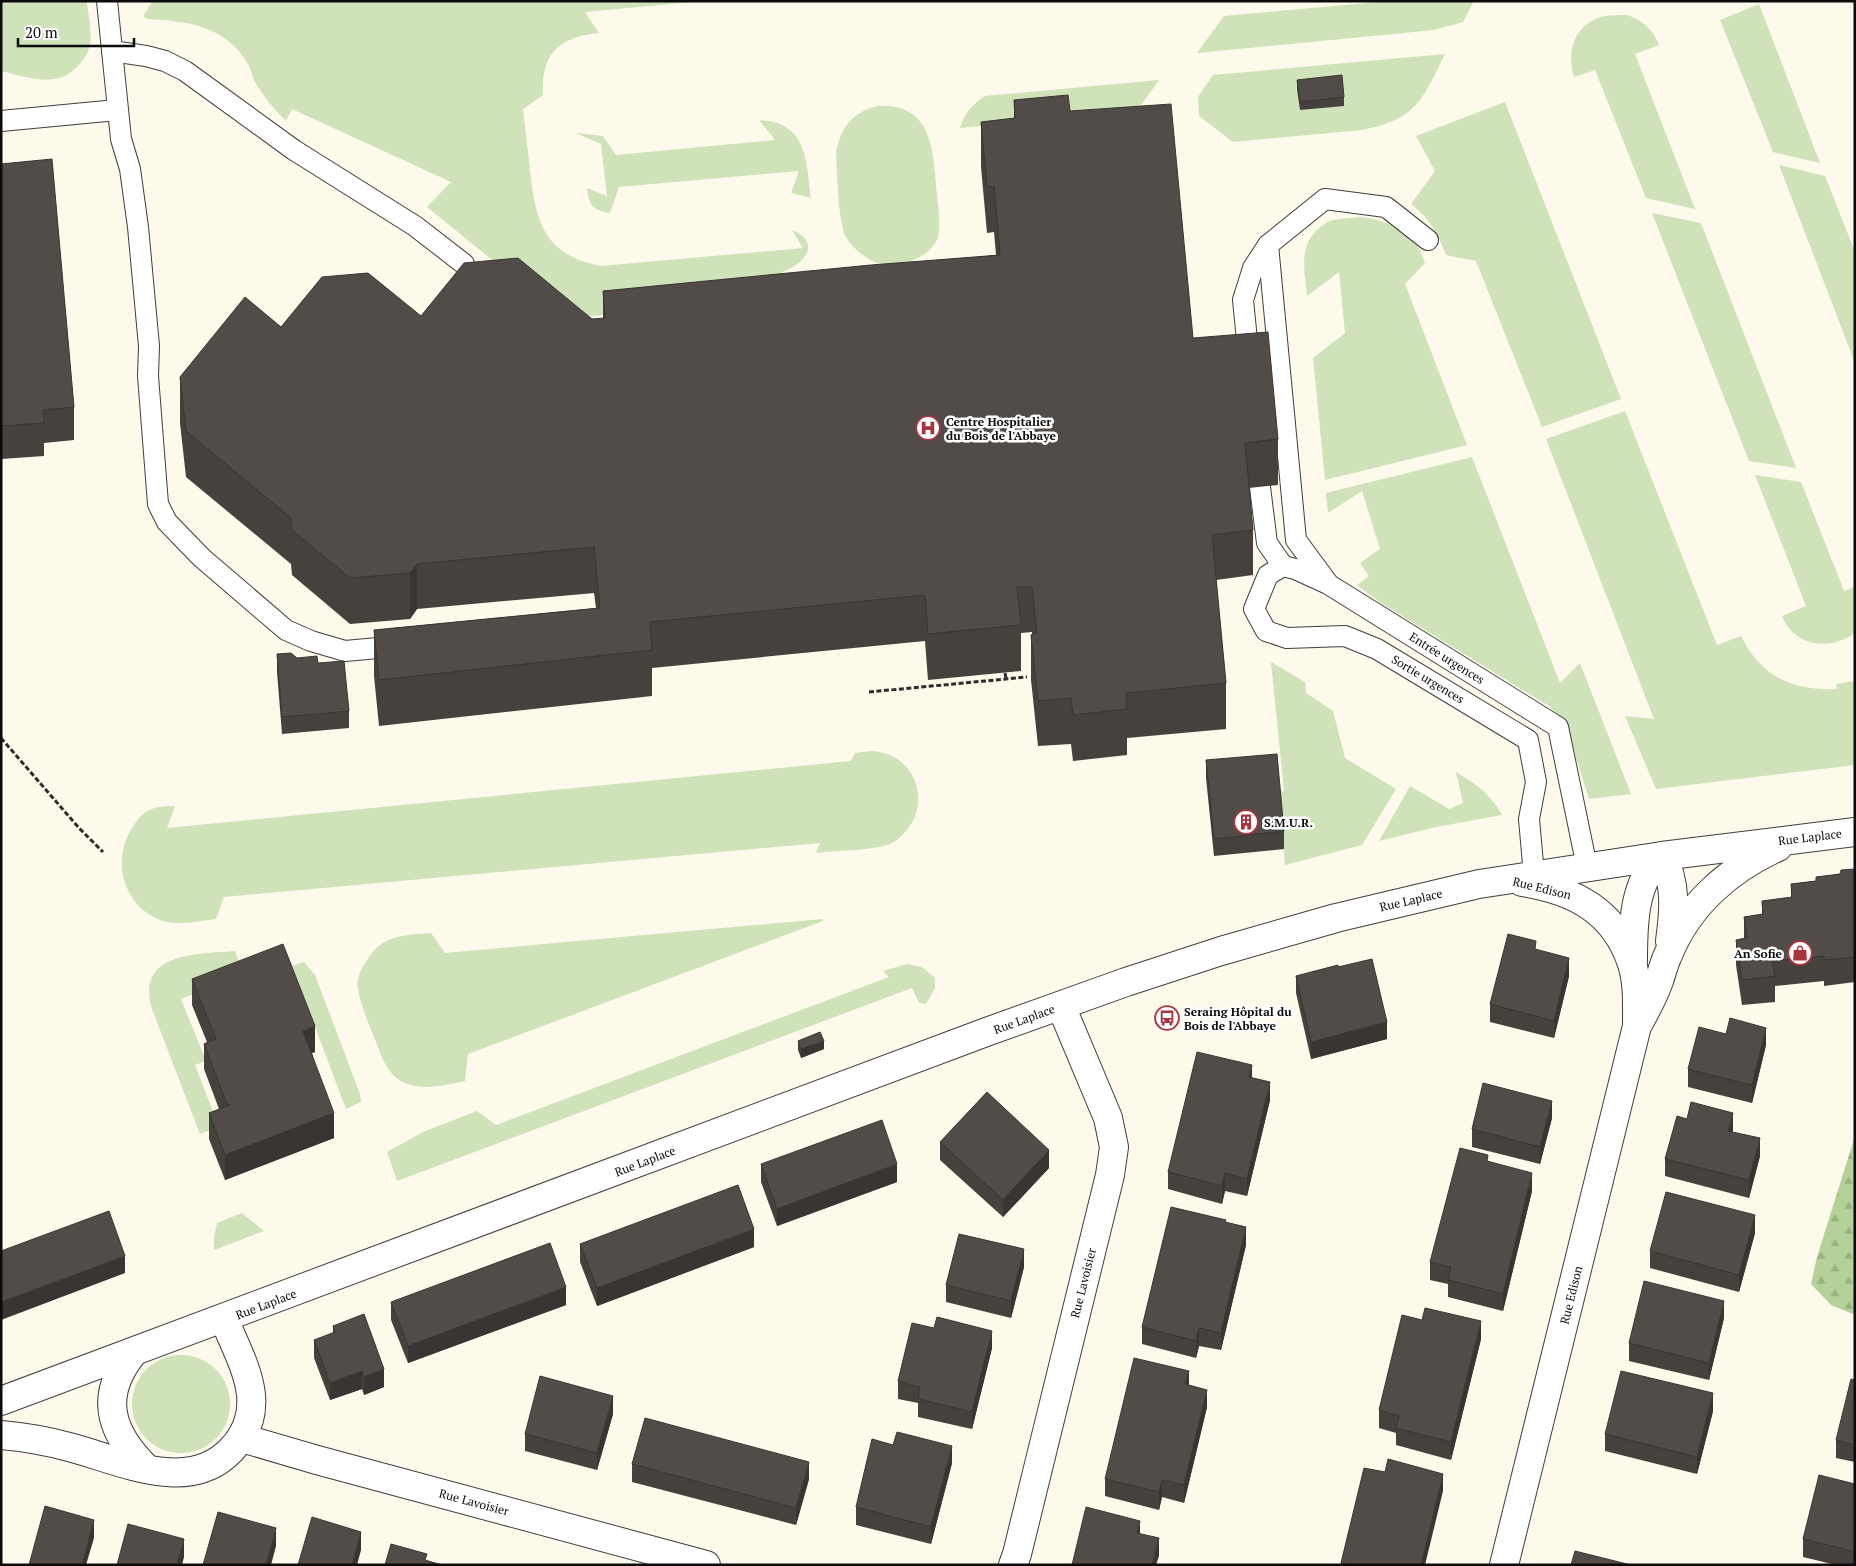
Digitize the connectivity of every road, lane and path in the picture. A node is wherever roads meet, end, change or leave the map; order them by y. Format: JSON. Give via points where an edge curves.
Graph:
{"nodes":[{"id":1,"x":107,"y":1,"type":"edge"},
{"id":2,"x":112,"y":51,"type":"junction"},
{"id":3,"x":117,"y":110,"type":"junction"},
{"id":4,"x":1,"y":121,"type":"edge"},
{"id":5,"x":1428,"y":240,"type":"dead end"},
{"id":6,"x":1268,"y":245,"type":"junction"},
{"id":7,"x":464,"y":264,"type":"edge"},
{"id":8,"x":1250,"y":379,"type":"edge"},
{"id":9,"x":1260,"y":486,"type":"edge"},
{"id":10,"x":1283,"y":566,"type":"junction"},
{"id":11,"x":1328,"y":584,"type":"junction"},
{"id":12,"x":420,"y":644,"type":"edge"},
{"id":13,"x":1005,"y":673,"type":"edge"},
{"id":14,"x":973,"y":675,"type":"edge"},
{"id":15,"x":1027,"y":677,"type":"dead end"},
{"id":16,"x":1006,"y":678,"type":"junction"},
{"id":17,"x":943,"y":679,"type":"edge"},
{"id":18,"x":974,"y":682,"type":"junction"},
{"id":19,"x":944,"y":685,"type":"junction"},
{"id":20,"x":869,"y":692,"type":"dead end"},
{"id":21,"x":1,"y":738,"type":"edge"},
{"id":22,"x":1855,"y":832,"type":"edge"},
{"id":23,"x":1797,"y":839,"type":"junction"},
{"id":24,"x":103,"y":852,"type":"dead end"},
{"id":25,"x":1662,"y":856,"type":"junction"},
{"id":26,"x":1587,"y":868,"type":"junction"},
{"id":27,"x":1534,"y":875,"type":"junction"},
{"id":28,"x":1505,"y":879,"type":"junction"},
{"id":29,"x":1667,"y":956,"type":"junction"},
{"id":30,"x":1632,"y":965,"type":"junction"},
{"id":31,"x":1061,"y":1006,"type":"junction"},
{"id":32,"x":1637,"y":1026,"type":"junction"},
{"id":33,"x":224,"y":1319,"type":"junction"},
{"id":34,"x":133,"y":1353,"type":"junction"},
{"id":35,"x":1,"y":1402,"type":"edge"},
{"id":36,"x":1,"y":1435,"type":"edge"},
{"id":37,"x":242,"y":1438,"type":"junction"},
{"id":38,"x":147,"y":1469,"type":"junction"},
{"id":39,"x":706,"y":1565,"type":"edge"},
{"id":40,"x":1012,"y":1565,"type":"edge"},
{"id":41,"x":1504,"y":1565,"type":"edge"}],
"edges":[{"from":1,"to":2,"type":"lane"},
{"from":2,"to":3,"type":"lane"},
{"from":2,"to":7,"type":"lane","via":[[165,61],[185,72],[294,150],[415,226]]},
{"from":3,"to":4,"type":"lane"},
{"from":3,"to":12,"type":"lane","via":[[138,227],[158,504],[167,522],[202,558],[286,630],[345,651]]},
{"from":5,"to":6,"type":"lane","via":[[1386,207],[1325,199]]},
{"from":6,"to":8,"type":"lane","via":[[1253,268],[1243,300]]},
{"from":6,"to":11,"type":"lane","via":[[1296,540]]},
{"from":9,"to":10,"type":"lane","via":[[1267,543]]},
{"from":10,"to":11,"type":"lane","name":"Entrée urgences"},
{"from":10,"to":27,"type":"lane","name":"Sortie urgences","via":[[1268,575],[1254,609],[1266,631],[1287,638],[1345,636],[1377,648],[1528,740],[1536,782],[1529,819]]},
{"from":11,"to":26,"type":"lane","name":"Entrée urgences","via":[[1558,727]]},
{"from":13,"to":16,"type":"path"},
{"from":14,"to":18,"type":"path"},
{"from":15,"to":16,"type":"path"},
{"from":16,"to":18,"type":"path"},
{"from":17,"to":19,"type":"path"},
{"from":18,"to":19,"type":"path"},
{"from":19,"to":20,"type":"path"},
{"from":21,"to":24,"type":"path","via":[[78,828]]},
{"from":22,"to":23,"type":"street","name":"Rue Laplace"},
{"from":23,"to":25,"type":"street","name":"Rue Laplace"},
{"from":23,"to":29,"type":"street","name":"Rue Edison","via":[[1764,853],[1716,886],[1697,905]]},
{"from":25,"to":26,"type":"street","name":"Rue Laplace"},
{"from":25,"to":29,"type":"street","via":[[1671,880],[1674,904]]},
{"from":25,"to":30,"type":"street","via":[[1652,864],[1636,907]]},
{"from":26,"to":27,"type":"street","name":"Rue Laplace"},
{"from":27,"to":28,"type":"street","name":"Rue Laplace"},
{"from":28,"to":30,"type":"street","name":"Rue Edison","via":[[1578,897],[1596,909],[1612,925]]},
{"from":28,"to":31,"type":"street","name":"Rue Laplace","via":[[1309,926],[1203,956]]},
{"from":29,"to":32,"type":"street","name":"Rue Edison","via":[[1659,982]]},
{"from":30,"to":32,"type":"street","name":"Rue Edison"},
{"from":31,"to":33,"type":"street","name":"Rue Laplace"},
{"from":31,"to":40,"type":"street","name":"Rue Lavoisier","via":[[1108,1118],[1114,1146],[1105,1194]]},
{"from":32,"to":41,"type":"street","name":"Rue Edison"},
{"from":33,"to":34,"type":"street","name":"Rue Laplace"},
{"from":33,"to":37,"type":"street","name":"Rue Laplace","via":[[248,1377],[252,1398],[250,1419]]},
{"from":34,"to":35,"type":"street","name":"Rue Laplace"},
{"from":34,"to":38,"type":"street","via":[[115,1384],[114,1422],[131,1453]]},
{"from":36,"to":38,"type":"street","name":"Rue Laplace","via":[[66,1446]]},
{"from":37,"to":38,"type":"street","name":"Rue Laplace","via":[[227,1455],[203,1469],[179,1474]]},
{"from":37,"to":39,"type":"street","name":"Rue Lavoisier"}]}
